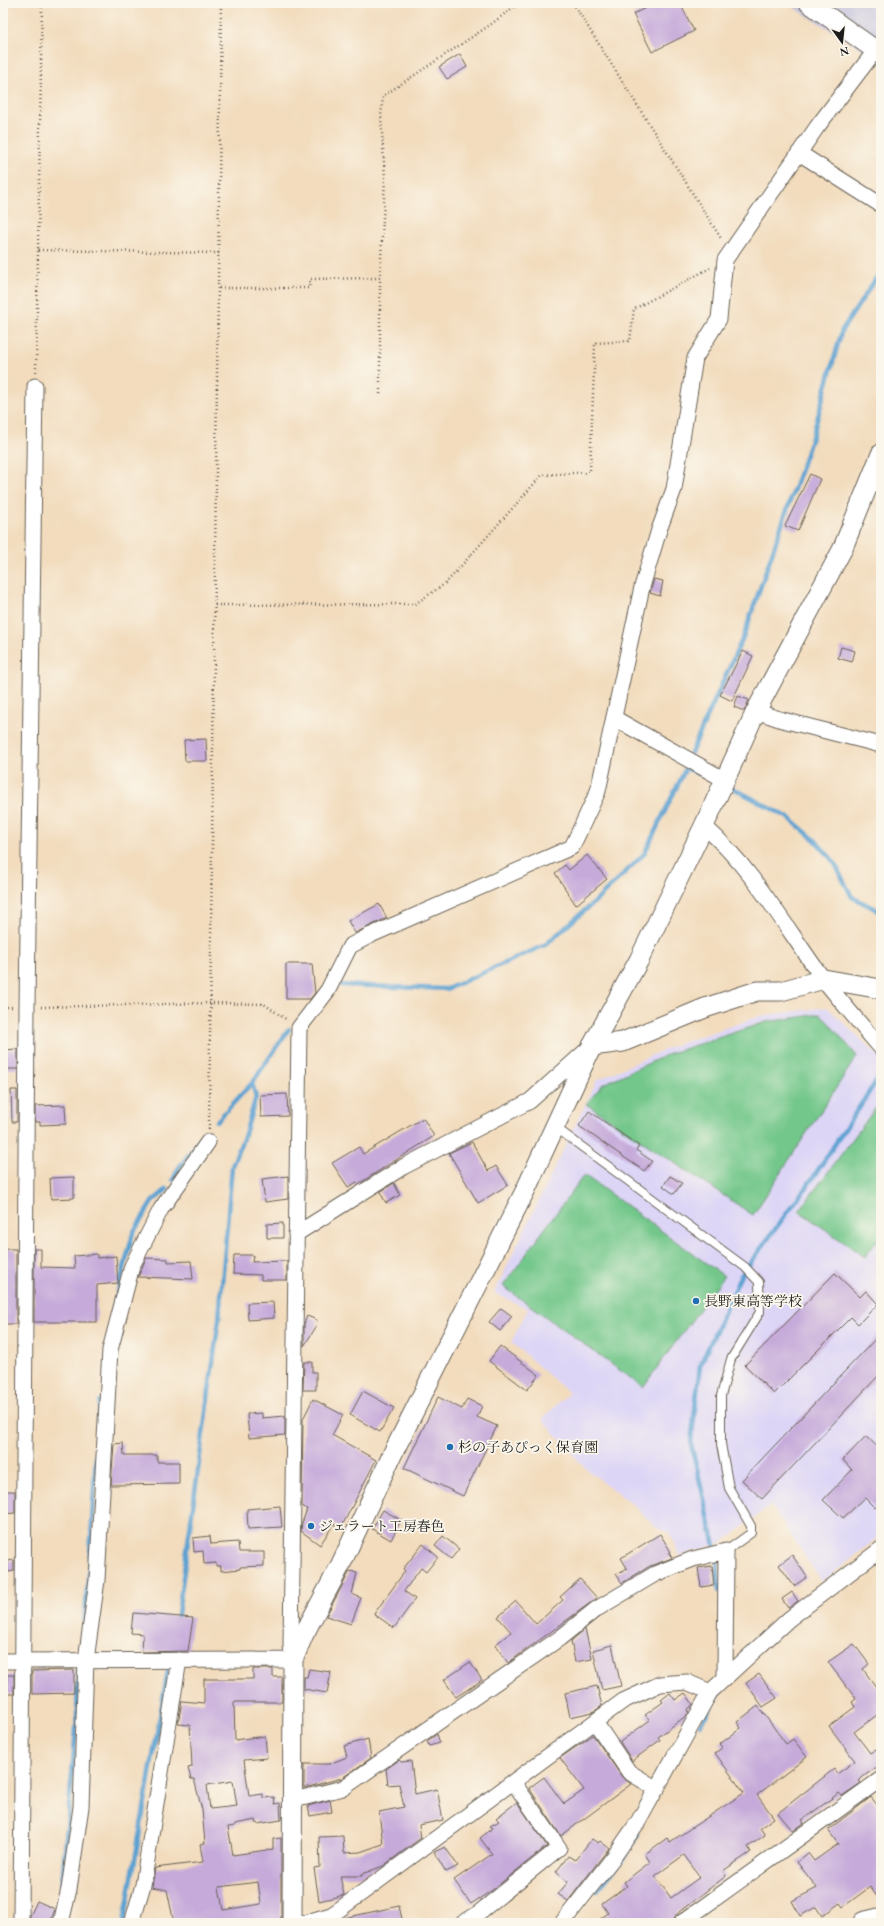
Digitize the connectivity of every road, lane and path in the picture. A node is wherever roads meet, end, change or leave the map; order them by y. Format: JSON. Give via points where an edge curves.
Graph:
{"nodes":[{"id":1,"x":42,"y":3,"type":"edge"},
{"id":2,"x":221,"y":3,"type":"edge"},
{"id":3,"x":520,"y":3,"type":"edge"},
{"id":4,"x":573,"y":3,"type":"edge"},
{"id":5,"x":809,"y":3,"type":"edge"},
{"id":6,"x":879,"y":50,"type":"edge"},
{"id":7,"x":799,"y":153,"type":"junction"},
{"id":8,"x":881,"y":205,"type":"edge"},
{"id":9,"x":38,"y":250,"type":"junction"},
{"id":10,"x":219,"y":253,"type":"junction"},
{"id":11,"x":728,"y":256,"type":"junction"},
{"id":12,"x":380,"y":278,"type":"junction"},
{"id":13,"x":219,"y":288,"type":"junction"},
{"id":14,"x":35,"y":386,"type":"joint"},
{"id":15,"x":380,"y":394,"type":"dead end"},
{"id":16,"x":881,"y":454,"type":"edge"},
{"id":17,"x":215,"y":605,"type":"junction"},
{"id":18,"x":756,"y":710,"type":"junction"},
{"id":19,"x":614,"y":718,"type":"junction"},
{"id":20,"x":881,"y":745,"type":"edge"},
{"id":21,"x":725,"y":780,"type":"junction"},
{"id":22,"x":704,"y":826,"type":"junction"},
{"id":23,"x":824,"y":979,"type":"junction"},
{"id":24,"x":881,"y":989,"type":"edge"},
{"id":25,"x":211,"y":1003,"type":"junction"},
{"id":26,"x":3,"y":1007,"type":"edge"},
{"id":27,"x":27,"y":1007,"type":"junction"},
{"id":28,"x":299,"y":1028,"type":"junction"},
{"id":29,"x":592,"y":1046,"type":"junction"},
{"id":30,"x":881,"y":1048,"type":"edge"},
{"id":31,"x":555,"y":1127,"type":"junction"},
{"id":32,"x":208,"y":1142,"type":"joint"},
{"id":33,"x":296,"y":1234,"type":"junction"},
{"id":34,"x":881,"y":1548,"type":"edge"},
{"id":35,"x":726,"y":1551,"type":"junction"},
{"id":36,"x":86,"y":1660,"type":"junction"},
{"id":37,"x":179,"y":1660,"type":"junction"},
{"id":38,"x":293,"y":1660,"type":"junction"},
{"id":39,"x":3,"y":1661,"type":"edge"},
{"id":40,"x":24,"y":1661,"type":"junction"},
{"id":41,"x":725,"y":1678,"type":"junction"},
{"id":42,"x":710,"y":1692,"type":"junction"},
{"id":43,"x":595,"y":1722,"type":"junction"},
{"id":44,"x":881,"y":1779,"type":"edge"},
{"id":45,"x":514,"y":1782,"type":"junction"},
{"id":46,"x":657,"y":1789,"type":"junction"},
{"id":47,"x":294,"y":1800,"type":"junction"},
{"id":48,"x":881,"y":1919,"type":"edge"},
{"id":49,"x":21,"y":1923,"type":"edge"},
{"id":50,"x":61,"y":1923,"type":"edge"},
{"id":51,"x":132,"y":1923,"type":"edge"},
{"id":52,"x":292,"y":1923,"type":"edge"},
{"id":53,"x":304,"y":1923,"type":"edge"},
{"id":54,"x":462,"y":1923,"type":"edge"},
{"id":55,"x":562,"y":1923,"type":"edge"},
{"id":56,"x":681,"y":1923,"type":"edge"},
{"id":57,"x":864,"y":1923,"type":"edge"}],
"edges":[{"from":1,"to":9,"type":"path"},
{"from":2,"to":10,"type":"path"},
{"from":3,"to":12,"type":"path","via":[[484,30],[383,96],[380,116],[385,179]]},
{"from":4,"to":11,"type":"path"},
{"from":5,"to":6,"type":"street"},
{"from":6,"to":7,"type":"street"},
{"from":7,"to":8,"type":"street"},
{"from":7,"to":11,"type":"street"},
{"from":9,"to":10,"type":"path"},
{"from":9,"to":14,"type":"path"},
{"from":10,"to":13,"type":"path"},
{"from":11,"to":17,"type":"path","via":[[634,309],[630,341],[595,343],[590,472],[542,475],[446,583],[415,604]]},
{"from":11,"to":19,"type":"street","via":[[719,319],[695,358],[674,489],[642,587]]},
{"from":12,"to":13,"type":"path","via":[[310,279],[309,288]]},
{"from":12,"to":15,"type":"path"},
{"from":13,"to":17,"type":"path"},
{"from":14,"to":27,"type":"street"},
{"from":16,"to":18,"type":"street","via":[[842,550]]},
{"from":17,"to":25,"type":"path"},
{"from":18,"to":20,"type":"street","via":[[779,719]]},
{"from":18,"to":21,"type":"street"},
{"from":19,"to":21,"type":"street"},
{"from":19,"to":28,"type":"street","via":[[598,791],[572,846],[350,946],[328,990]]},
{"from":21,"to":22,"type":"street"},
{"from":22,"to":23,"type":"street","via":[[724,843]]},
{"from":22,"to":29,"type":"street","via":[[639,960]]},
{"from":23,"to":24,"type":"street"},
{"from":23,"to":29,"type":"street","via":[[781,991],[757,991],[705,1008],[623,1042]]},
{"from":23,"to":30,"type":"street"},
{"from":25,"to":27,"type":"path"},
{"from":25,"to":28,"type":"path","via":[[264,1004]]},
{"from":25,"to":32,"type":"path"},
{"from":26,"to":27,"type":"path"},
{"from":27,"to":40,"type":"street"},
{"from":28,"to":33,"type":"street"},
{"from":29,"to":31,"type":"street"},
{"from":29,"to":33,"type":"street","via":[[530,1101],[403,1167]]},
{"from":31,"to":35,"type":"lane","via":[[747,1269],[759,1282],[760,1312],[731,1359],[721,1396],[721,1444],[729,1488],[751,1526],[751,1533]]},
{"from":31,"to":38,"type":"street"},
{"from":32,"to":36,"type":"street","via":[[161,1209],[132,1266],[110,1350],[97,1580]]},
{"from":33,"to":38,"type":"street","via":[[291,1646]]},
{"from":34,"to":41,"type":"street","via":[[789,1619]]},
{"from":35,"to":41,"type":"street"},
{"from":35,"to":47,"type":"street","via":[[693,1559],[656,1574],[595,1610],[560,1638],[343,1788]]},
{"from":36,"to":37,"type":"street"},
{"from":36,"to":40,"type":"street"},
{"from":36,"to":50,"type":"street","via":[[81,1807],[69,1889]]},
{"from":37,"to":38,"type":"street"},
{"from":37,"to":51,"type":"street","via":[[142,1885]]},
{"from":38,"to":47,"type":"street"},
{"from":39,"to":40,"type":"street"},
{"from":40,"to":49,"type":"street"},
{"from":41,"to":42,"type":"street"},
{"from":42,"to":43,"type":"street","via":[[687,1682],[660,1684],[623,1701]]},
{"from":42,"to":46,"type":"street"},
{"from":43,"to":45,"type":"street"},
{"from":43,"to":46,"type":"street","via":[[630,1772]]},
{"from":44,"to":56,"type":"street"},
{"from":45,"to":53,"type":"street","via":[[340,1909],[331,1915]]},
{"from":45,"to":54,"type":"street","via":[[559,1848],[476,1915]]},
{"from":46,"to":55,"type":"street","via":[[613,1858]]},
{"from":47,"to":52,"type":"street"},
{"from":48,"to":57,"type":"main road"}]}
